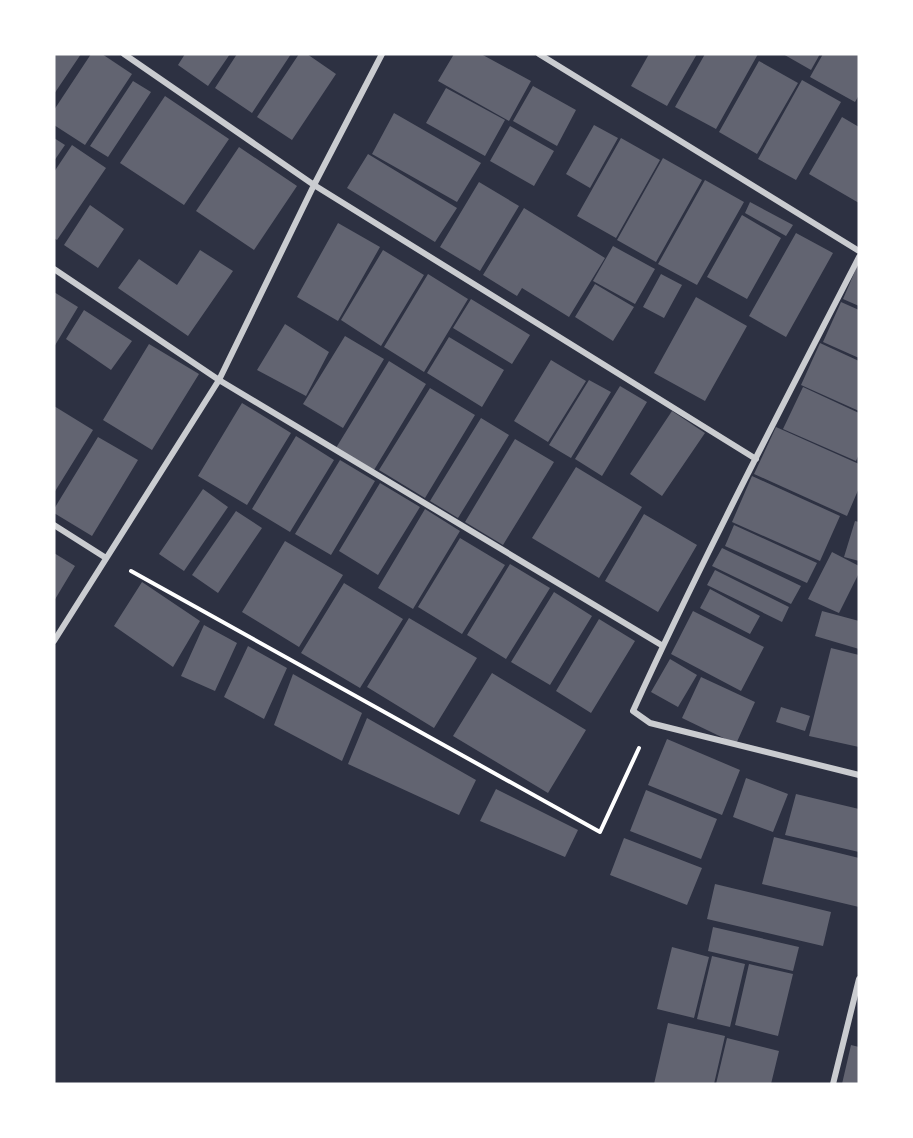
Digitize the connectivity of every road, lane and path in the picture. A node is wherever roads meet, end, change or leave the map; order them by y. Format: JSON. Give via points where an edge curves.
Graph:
{"nodes":[{"id":1,"x":124,"y":54,"type":"edge"},
{"id":2,"x":382,"y":54,"type":"edge"},
{"id":3,"x":539,"y":54,"type":"edge"},
{"id":4,"x":314,"y":185,"type":"junction"},
{"id":5,"x":859,"y":251,"type":"edge"},
{"id":6,"x":859,"y":257,"type":"edge"},
{"id":7,"x":54,"y":270,"type":"edge"},
{"id":8,"x":219,"y":380,"type":"junction"},
{"id":9,"x":756,"y":459,"type":"junction"},
{"id":10,"x":54,"y":525,"type":"edge"},
{"id":11,"x":106,"y":558,"type":"junction"},
{"id":12,"x":54,"y":641,"type":"edge"},
{"id":13,"x":663,"y":646,"type":"junction"},
{"id":14,"x":650,"y":723,"type":"junction"},
{"id":15,"x":859,"y":775,"type":"edge"},
{"id":16,"x":859,"y":979,"type":"edge"},
{"id":17,"x":832,"y":1084,"type":"edge"}],
"edges":[{"from":1,"to":4,"type":"street"},
{"from":2,"to":4,"type":"street"},
{"from":3,"to":5,"type":"street"},
{"from":4,"to":8,"type":"street"},
{"from":4,"to":9,"type":"street"},
{"from":6,"to":9,"type":"street"},
{"from":7,"to":8,"type":"street"},
{"from":8,"to":11,"type":"street"},
{"from":8,"to":13,"type":"street"},
{"from":9,"to":13,"type":"street"},
{"from":10,"to":11,"type":"street"},
{"from":11,"to":12,"type":"street"},
{"from":11,"to":14,"type":"path","via":[[600,832]]},
{"from":13,"to":14,"type":"street","via":[[633,711]]},
{"from":14,"to":15,"type":"street"},
{"from":16,"to":17,"type":"street"}]}
